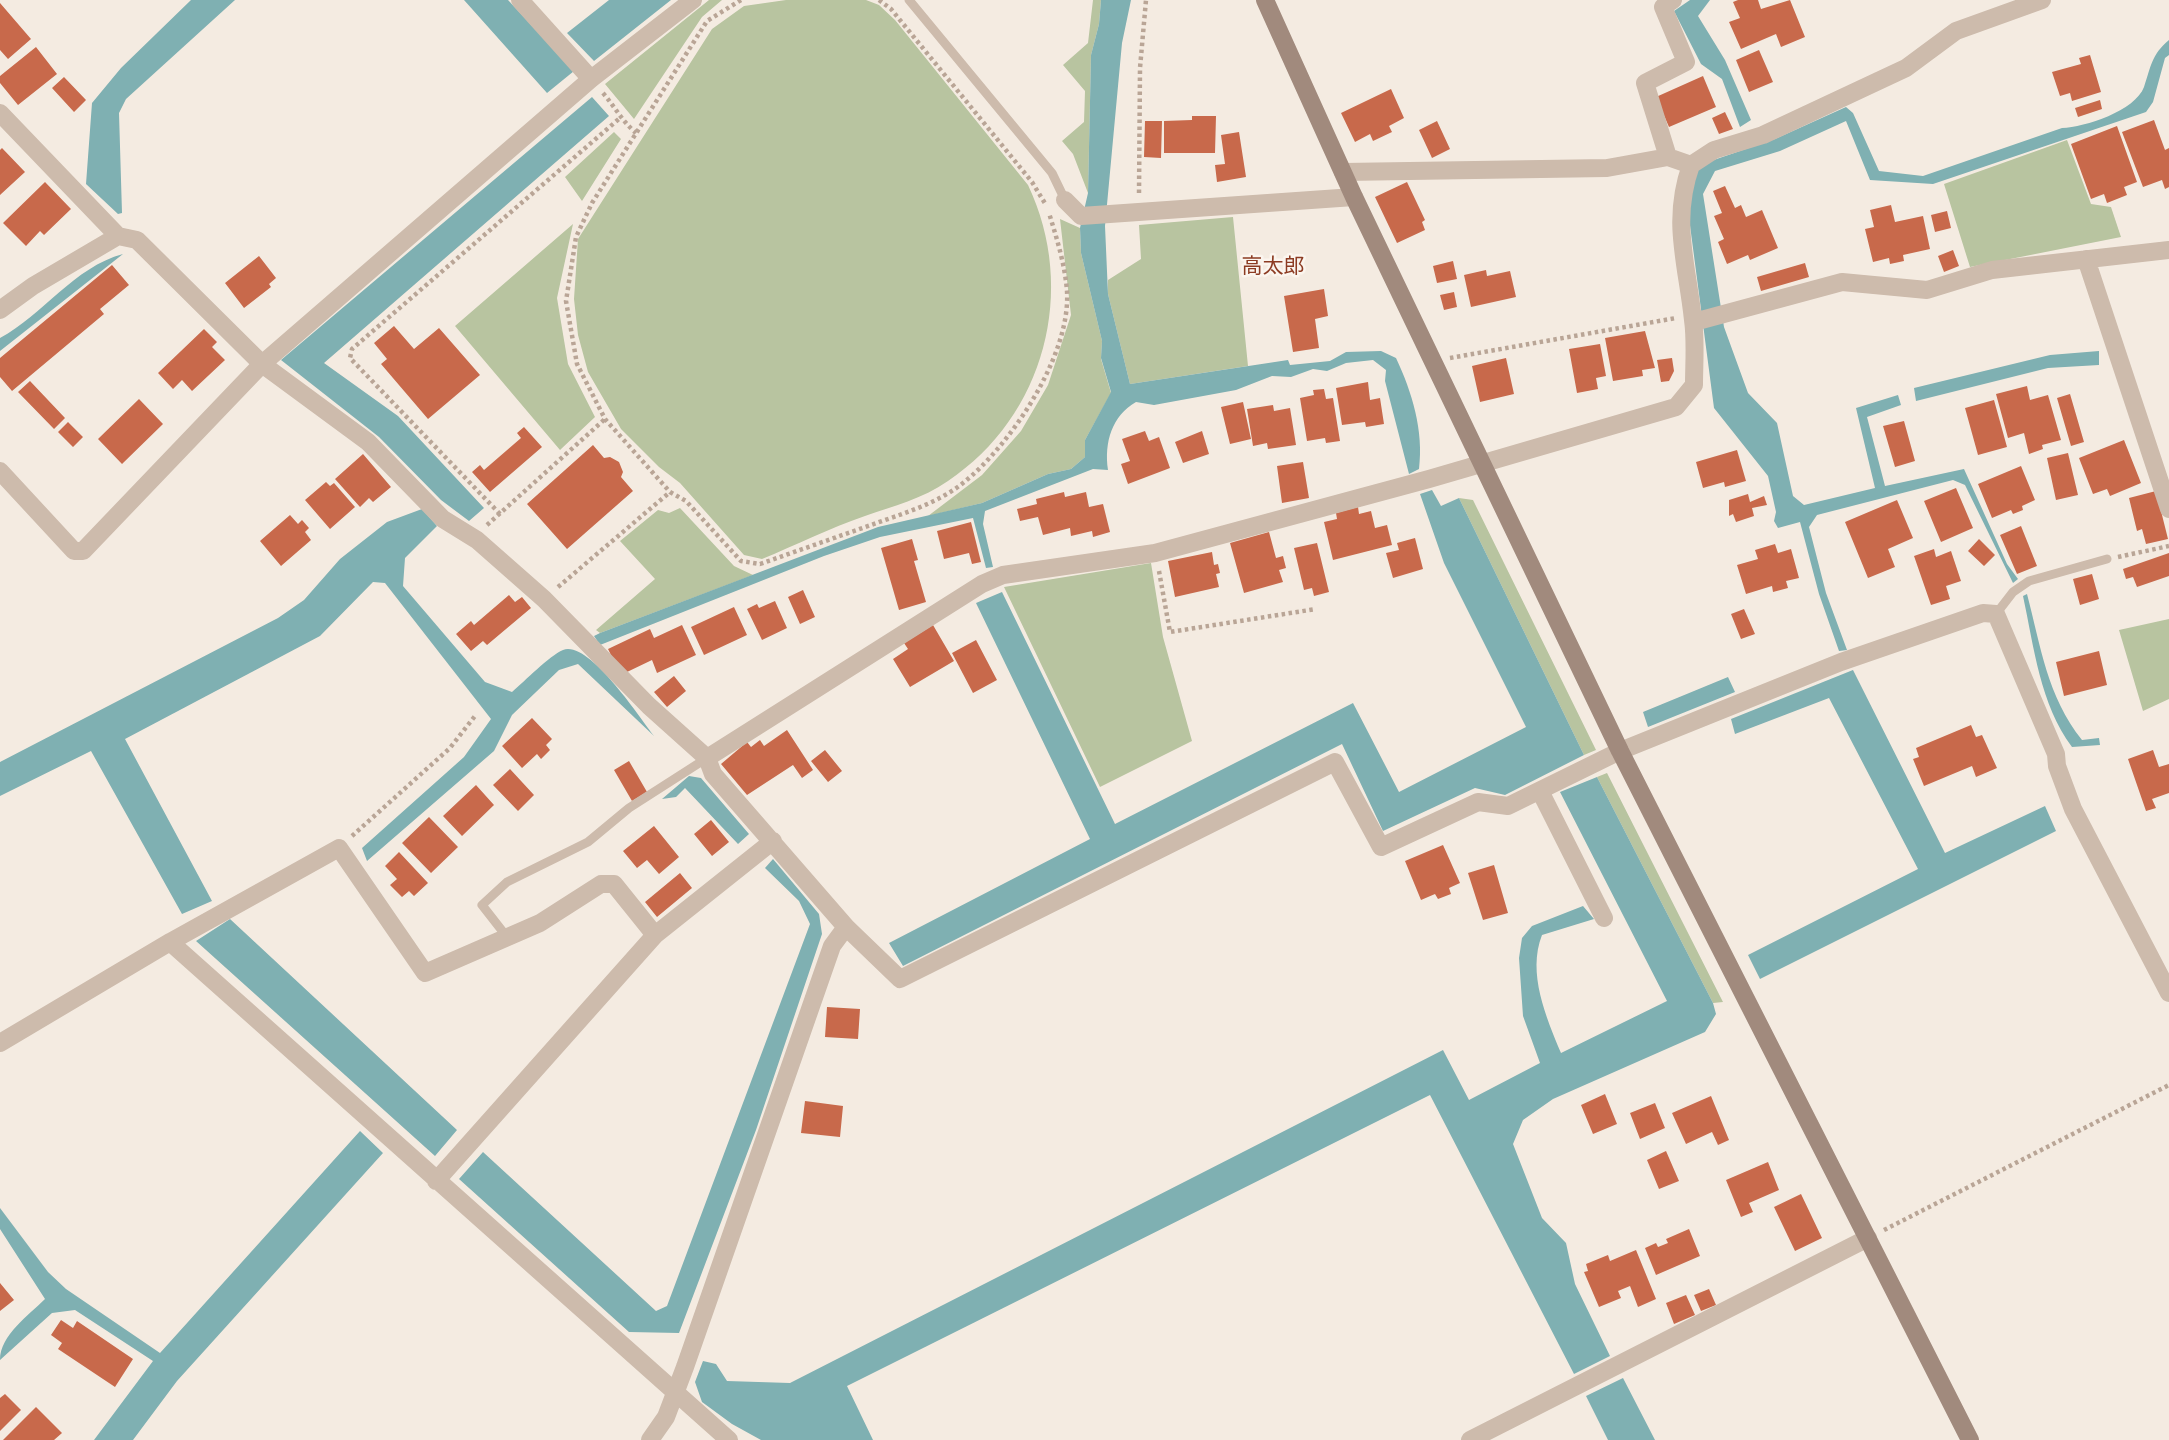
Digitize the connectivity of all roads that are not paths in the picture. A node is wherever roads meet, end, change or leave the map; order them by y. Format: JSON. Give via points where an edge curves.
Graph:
{"nodes":[{"id":1,"x":520,"y":0,"type":"edge"},
{"id":2,"x":693,"y":0,"type":"edge"},
{"id":3,"x":909,"y":0,"type":"edge"},
{"id":4,"x":1265,"y":0,"type":"edge"},
{"id":5,"x":1674,"y":0,"type":"edge"},
{"id":6,"x":2042,"y":0,"type":"edge"},
{"id":7,"x":592,"y":79,"type":"junction"},
{"id":8,"x":0,"y":113,"type":"edge"},
{"id":9,"x":1668,"y":157,"type":"junction"},
{"id":10,"x":1691,"y":165,"type":"junction"},
{"id":11,"x":1343,"y":172,"type":"junction"},
{"id":12,"x":1354,"y":197,"type":"junction"},
{"id":13,"x":1065,"y":200,"type":"joint"},
{"id":14,"x":118,"y":236,"type":"junction"},
{"id":15,"x":2169,"y":250,"type":"edge"},
{"id":16,"x":2086,"y":259,"type":"junction"},
{"id":17,"x":0,"y":310,"type":"edge"},
{"id":18,"x":1697,"y":321,"type":"junction"},
{"id":19,"x":262,"y":364,"type":"junction"},
{"id":20,"x":1480,"y":463,"type":"junction"},
{"id":21,"x":0,"y":471,"type":"edge"},
{"id":22,"x":2169,"y":509,"type":"edge"},
{"id":23,"x":2107,"y":559,"type":"road end"},
{"id":24,"x":1996,"y":614,"type":"junction"},
{"id":25,"x":1620,"y":751,"type":"junction"},
{"id":26,"x":707,"y":758,"type":"junction"},
{"id":27,"x":1539,"y":791,"type":"junction"},
{"id":28,"x":773,"y":841,"type":"junction"},
{"id":29,"x":1604,"y":918,"type":"dead end"},
{"id":30,"x":845,"y":927,"type":"junction"},
{"id":31,"x":655,"y":935,"type":"junction"},
{"id":32,"x":508,"y":937,"type":"junction"},
{"id":33,"x":170,"y":942,"type":"junction"},
{"id":34,"x":2169,"y":993,"type":"edge"},
{"id":35,"x":0,"y":1044,"type":"edge"},
{"id":36,"x":436,"y":1181,"type":"junction"},
{"id":37,"x":1868,"y":1238,"type":"junction"},
{"id":38,"x":675,"y":1394,"type":"junction"},
{"id":39,"x":650,"y":1440,"type":"edge"},
{"id":40,"x":729,"y":1440,"type":"edge"},
{"id":41,"x":1470,"y":1440,"type":"edge"},
{"id":42,"x":1970,"y":1440,"type":"edge"}],
"edges":[{"from":1,"to":7,"type":"street"},
{"from":2,"to":7,"type":"street"},
{"from":3,"to":13,"type":"lane","via":[[1052,173]]},
{"from":4,"to":11,"type":"street"},
{"from":5,"to":9,"type":"street","via":[[1663,7],[1686,62],[1645,83]]},
{"from":6,"to":10,"type":"street","via":[[1956,31],[1906,68],[1763,135],[1714,150]]},
{"from":7,"to":19,"type":"street"},
{"from":8,"to":14,"type":"street"},
{"from":9,"to":10,"type":"street"},
{"from":9,"to":11,"type":"street","via":[[1607,168]]},
{"from":10,"to":18,"type":"street","via":[[1682,191],[1679,229]]},
{"from":11,"to":12,"type":"street"},
{"from":12,"to":13,"type":"street","via":[[1081,216]]},
{"from":12,"to":20,"type":"street"},
{"from":14,"to":17,"type":"street"},
{"from":14,"to":19,"type":"street","via":[[137,240]]},
{"from":15,"to":16,"type":"street"},
{"from":16,"to":18,"type":"street","via":[[1992,271],[1927,290],[1842,282]]},
{"from":16,"to":22,"type":"street"},
{"from":18,"to":20,"type":"street","via":[[1694,385],[1676,407]]},
{"from":19,"to":21,"type":"street","via":[[83,551],[74,551]]},
{"from":19,"to":26,"type":"street","via":[[368,442],[443,519],[477,540],[544,599]]},
{"from":20,"to":25,"type":"street"},
{"from":20,"to":26,"type":"street","via":[[1155,553],[1003,575]]},
{"from":23,"to":24,"type":"lane","via":[[2029,581],[2012,592]]},
{"from":24,"to":25,"type":"street","via":[[1983,613],[1841,662]]},
{"from":24,"to":34,"type":"street","via":[[2056,754],[2073,809]]},
{"from":25,"to":27,"type":"street"},
{"from":25,"to":37,"type":"street"},
{"from":26,"to":28,"type":"street","via":[[713,774]]},
{"from":26,"to":32,"type":"lane","via":[[629,808],[588,842],[508,882],[481,905]]},
{"from":27,"to":29,"type":"street"},
{"from":27,"to":30,"type":"street","via":[[1508,806],[1478,802],[1381,847],[1335,762],[900,979]]},
{"from":28,"to":30,"type":"street"},
{"from":28,"to":31,"type":"street"},
{"from":30,"to":38,"type":"street","via":[[832,946]]},
{"from":31,"to":32,"type":"street","via":[[614,884],[601,884],[540,923]]},
{"from":31,"to":36,"type":"street"},
{"from":32,"to":33,"type":"street","via":[[425,973],[339,848]]},
{"from":33,"to":35,"type":"street"},
{"from":33,"to":36,"type":"street"},
{"from":36,"to":38,"type":"street"},
{"from":37,"to":41,"type":"street"},
{"from":37,"to":42,"type":"street"},
{"from":38,"to":39,"type":"street"},
{"from":38,"to":40,"type":"street"}]}
